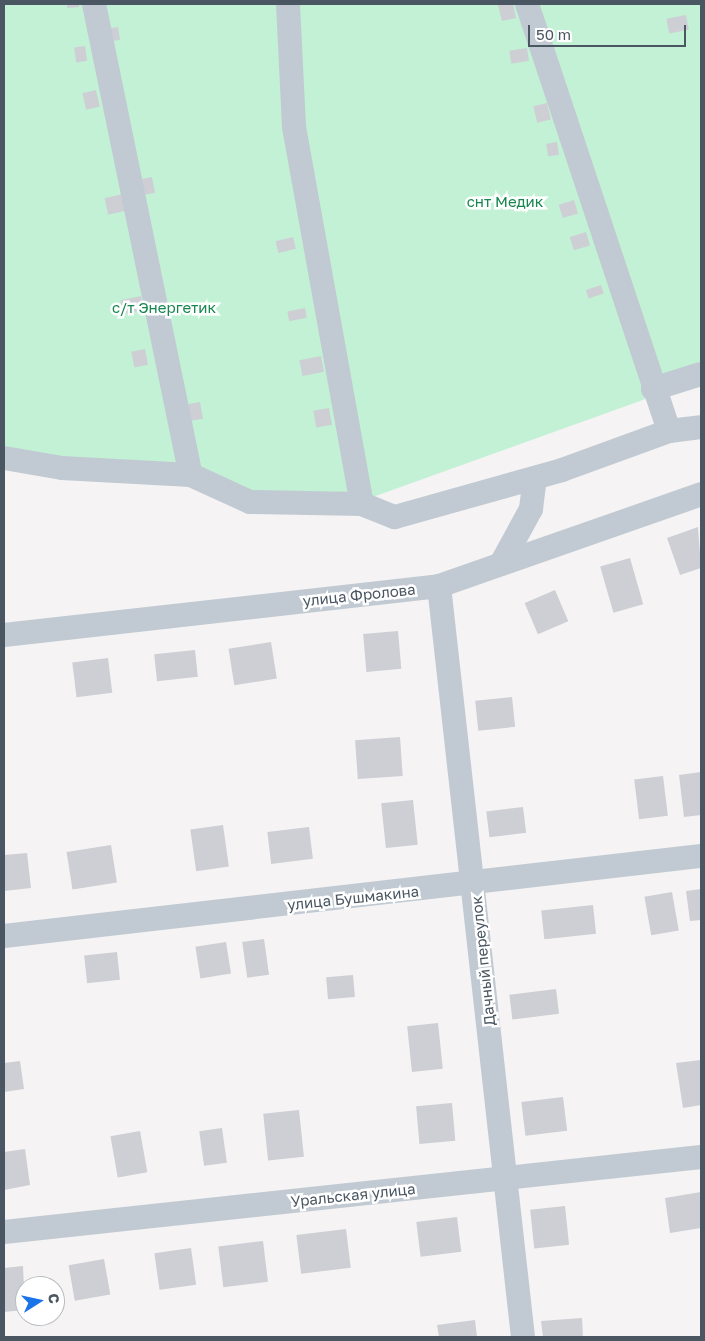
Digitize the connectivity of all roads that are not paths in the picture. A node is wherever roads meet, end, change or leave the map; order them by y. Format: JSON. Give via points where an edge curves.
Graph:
{"nodes":[{"id":1,"x":94,"y":4,"type":"edge"},
{"id":2,"x":288,"y":4,"type":"edge"},
{"id":3,"x":528,"y":4,"type":"edge"},
{"id":4,"x":701,"y":374,"type":"edge"},
{"id":5,"x":653,"y":389,"type":"junction"},
{"id":6,"x":701,"y":428,"type":"edge"},
{"id":7,"x":669,"y":431,"type":"junction"},
{"id":8,"x":4,"y":458,"type":"edge"},
{"id":9,"x":192,"y":475,"type":"junction"},
{"id":10,"x":535,"y":478,"type":"junction"},
{"id":11,"x":701,"y":494,"type":"edge"},
{"id":12,"x":362,"y":504,"type":"junction"},
{"id":13,"x":501,"y":564,"type":"junction"},
{"id":14,"x":439,"y":586,"type":"junction"},
{"id":15,"x":4,"y":635,"type":"edge"},
{"id":16,"x":701,"y":856,"type":"edge"},
{"id":17,"x":474,"y":884,"type":"junction"},
{"id":18,"x":4,"y":936,"type":"edge"},
{"id":19,"x":701,"y":1157,"type":"edge"},
{"id":20,"x":506,"y":1179,"type":"junction"},
{"id":21,"x":4,"y":1232,"type":"edge"},
{"id":22,"x":523,"y":1337,"type":"edge"}],
"edges":[{"from":1,"to":9,"type":"street"},
{"from":2,"to":12,"type":"street","via":[[294,127]]},
{"from":3,"to":5,"type":"street"},
{"from":4,"to":5,"type":"street"},
{"from":5,"to":7,"type":"street"},
{"from":6,"to":7,"type":"street"},
{"from":7,"to":10,"type":"street"},
{"from":8,"to":9,"type":"street","via":[[62,468]]},
{"from":9,"to":12,"type":"street","via":[[250,502]]},
{"from":10,"to":12,"type":"street","via":[[395,517]]},
{"from":10,"to":13,"type":"street","via":[[531,508]]},
{"from":11,"to":13,"type":"street","name":"улица Фролова"},
{"from":13,"to":14,"type":"street","name":"улица Фролова"},
{"from":14,"to":15,"type":"street","name":"улица Фролова"},
{"from":14,"to":17,"type":"street","name":"Дачный переулок"},
{"from":16,"to":17,"type":"street","name":"улица Бушмакина"},
{"from":17,"to":18,"type":"street","name":"улица Бушмакина"},
{"from":17,"to":20,"type":"street","name":"Дачный переулок"},
{"from":19,"to":20,"type":"street","name":"Уральская улица"},
{"from":20,"to":21,"type":"street","name":"Уральская улица"},
{"from":20,"to":22,"type":"street","name":"Дачный переулок"}]}
